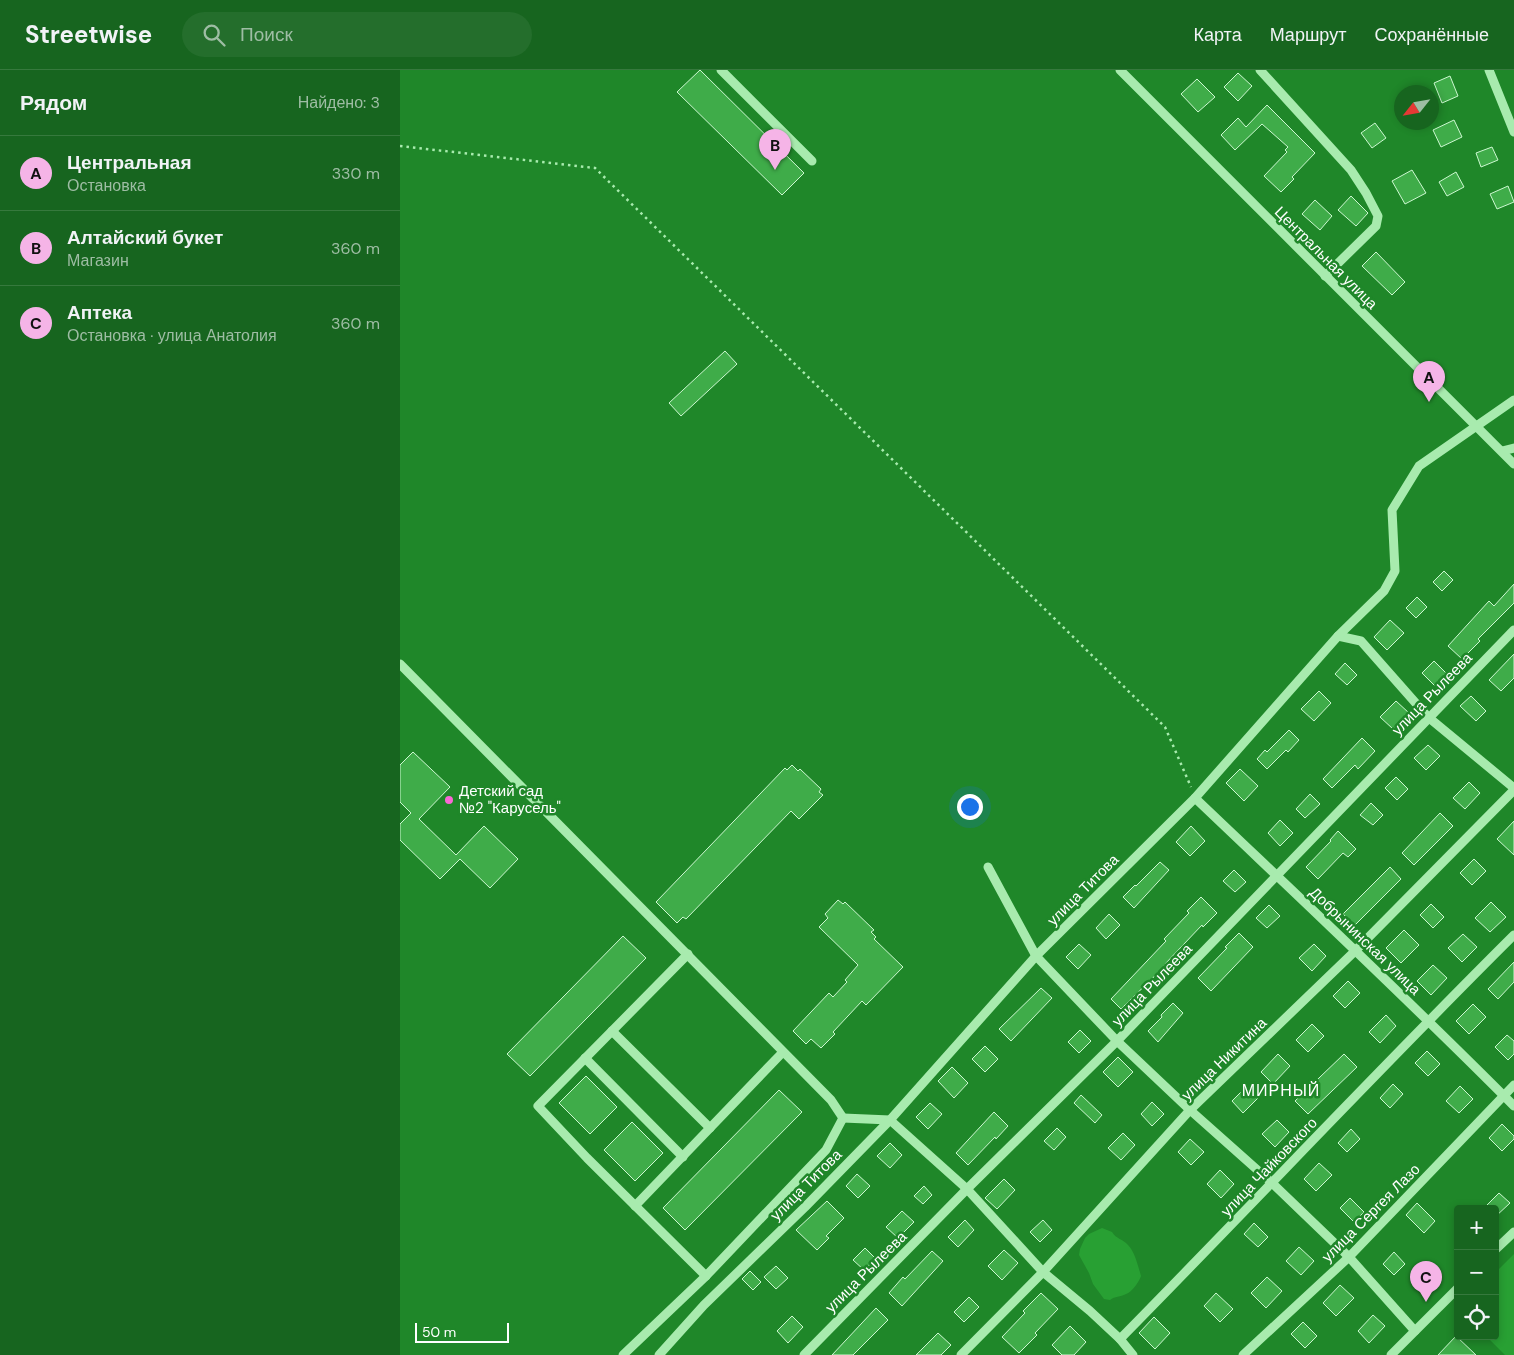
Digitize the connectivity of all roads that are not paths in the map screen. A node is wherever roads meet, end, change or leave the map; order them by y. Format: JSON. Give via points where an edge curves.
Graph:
{"nodes":[{"id":1,"x":721,"y":70,"type":"edge"},
{"id":2,"x":1120,"y":70,"type":"edge"},
{"id":3,"x":1260,"y":70,"type":"edge"},
{"id":4,"x":1489,"y":70,"type":"edge"},
{"id":5,"x":1514,"y":132,"type":"edge"},
{"id":6,"x":812,"y":161,"type":"dead end"},
{"id":7,"x":1325,"y":276,"type":"junction"},
{"id":8,"x":1514,"y":400,"type":"edge"},
{"id":9,"x":1476,"y":427,"type":"junction"},
{"id":10,"x":1514,"y":448,"type":"edge"},
{"id":11,"x":1502,"y":451,"type":"junction"},
{"id":12,"x":1514,"y":464,"type":"edge"},
{"id":13,"x":1514,"y":630,"type":"edge"},
{"id":14,"x":1338,"y":636,"type":"junction"},
{"id":15,"x":400,"y":664,"type":"edge"},
{"id":16,"x":1428,"y":717,"type":"junction"},
{"id":17,"x":1514,"y":789,"type":"edge"},
{"id":18,"x":1195,"y":798,"type":"junction"},
{"id":19,"x":988,"y":867,"type":"dead end"},
{"id":20,"x":1277,"y":876,"type":"junction"},
{"id":21,"x":1514,"y":934,"type":"edge"},
{"id":22,"x":1354,"y":952,"type":"junction"},
{"id":23,"x":688,"y":954,"type":"junction"},
{"id":24,"x":1036,"y":956,"type":"junction"},
{"id":25,"x":1428,"y":1020,"type":"junction"},
{"id":26,"x":612,"y":1031,"type":"junction"},
{"id":27,"x":1117,"y":1041,"type":"junction"},
{"id":28,"x":783,"y":1052,"type":"junction"},
{"id":29,"x":585,"y":1058,"type":"junction"},
{"id":30,"x":1514,"y":1086,"type":"edge"},
{"id":31,"x":1504,"y":1096,"type":"junction"},
{"id":32,"x":1514,"y":1106,"type":"edge"},
{"id":33,"x":1190,"y":1110,"type":"junction"},
{"id":34,"x":844,"y":1118,"type":"junction"},
{"id":35,"x":890,"y":1120,"type":"junction"},
{"id":36,"x":710,"y":1128,"type":"junction"},
{"id":37,"x":683,"y":1157,"type":"junction"},
{"id":38,"x":1272,"y":1183,"type":"junction"},
{"id":39,"x":967,"y":1189,"type":"junction"},
{"id":40,"x":635,"y":1206,"type":"junction"},
{"id":41,"x":1514,"y":1232,"type":"edge"},
{"id":42,"x":1499,"y":1246,"type":"edge"},
{"id":43,"x":1349,"y":1257,"type":"junction"},
{"id":44,"x":1043,"y":1272,"type":"junction"},
{"id":45,"x":706,"y":1276,"type":"junction"},
{"id":46,"x":1454,"y":1292,"type":"edge"},
{"id":47,"x":1415,"y":1331,"type":"junction"},
{"id":48,"x":1120,"y":1339,"type":"junction"},
{"id":49,"x":1393,"y":1354,"type":"edge"},
{"id":50,"x":623,"y":1355,"type":"edge"},
{"id":51,"x":658,"y":1355,"type":"edge"},
{"id":52,"x":804,"y":1355,"type":"edge"},
{"id":53,"x":961,"y":1355,"type":"edge"},
{"id":54,"x":1133,"y":1355,"type":"edge"},
{"id":55,"x":1243,"y":1355,"type":"edge"}],
"edges":[{"from":1,"to":6,"type":"street"},
{"from":2,"to":7,"type":"street","name":"Центральная улица"},
{"from":3,"to":7,"type":"street","via":[[1351,170],[1378,216],[1376,226]]},
{"from":4,"to":5,"type":"street"},
{"from":7,"to":9,"type":"street","name":"Центральная улица"},
{"from":8,"to":9,"type":"street","name":"улица Титова"},
{"from":9,"to":11,"type":"street","name":"Центральная улица"},
{"from":9,"to":14,"type":"street","name":"улица Титова","via":[[1420,466],[1392,510],[1395,571],[1384,590]]},
{"from":10,"to":11,"type":"street"},
{"from":11,"to":12,"type":"street","name":"Центральная улица"},
{"from":13,"to":16,"type":"street","name":"улица Рылеева"},
{"from":14,"to":16,"type":"street","via":[[1361,641]]},
{"from":14,"to":18,"type":"street","name":"улица Титова"},
{"from":15,"to":23,"type":"street"},
{"from":16,"to":17,"type":"street"},
{"from":16,"to":20,"type":"street","name":"улица Рылеева"},
{"from":17,"to":22,"type":"street","name":"улица Никитина"},
{"from":18,"to":20,"type":"street","name":"Добрынинская улица"},
{"from":18,"to":24,"type":"street","name":"улица Титова"},
{"from":19,"to":24,"type":"street"},
{"from":20,"to":22,"type":"street","name":"Добрынинская улица"},
{"from":20,"to":27,"type":"street","name":"улица Рылеева"},
{"from":21,"to":25,"type":"street","name":"улица Чайковского"},
{"from":22,"to":25,"type":"street","name":"Добрынинская улица"},
{"from":22,"to":33,"type":"street","name":"улица Никитина"},
{"from":23,"to":26,"type":"street"},
{"from":23,"to":28,"type":"street"},
{"from":24,"to":27,"type":"street"},
{"from":24,"to":35,"type":"street","name":"улица Титова"},
{"from":25,"to":31,"type":"street","name":"Добрынинская улица"},
{"from":25,"to":38,"type":"street","name":"улица Чайковского"},
{"from":26,"to":29,"type":"street"},
{"from":26,"to":36,"type":"street"},
{"from":27,"to":33,"type":"street"},
{"from":27,"to":39,"type":"street","name":"улица Рылеева"},
{"from":28,"to":34,"type":"street","via":[[831,1100]]},
{"from":28,"to":36,"type":"street"},
{"from":29,"to":37,"type":"street"},
{"from":29,"to":40,"type":"street","via":[[538,1106]]},
{"from":30,"to":31,"type":"street","name":"улица Сергея Лазо"},
{"from":31,"to":32,"type":"street","name":"Добрынинская улица"},
{"from":31,"to":43,"type":"street","name":"улица Сергея Лазо"},
{"from":33,"to":38,"type":"street"},
{"from":33,"to":44,"type":"street","name":"улица Никитина"},
{"from":34,"to":35,"type":"street"},
{"from":34,"to":45,"type":"street","via":[[826,1150]]},
{"from":35,"to":39,"type":"street"},
{"from":35,"to":51,"type":"street","name":"улица Титова"},
{"from":36,"to":37,"type":"street"},
{"from":37,"to":40,"type":"street"},
{"from":38,"to":43,"type":"street"},
{"from":38,"to":48,"type":"street","name":"улица Чайковского"},
{"from":39,"to":44,"type":"street"},
{"from":39,"to":52,"type":"street","name":"улица Рылеева"},
{"from":40,"to":45,"type":"street"},
{"from":41,"to":42,"type":"street"},
{"from":43,"to":47,"type":"street"},
{"from":43,"to":55,"type":"street","name":"улица Сергея Лазо"},
{"from":44,"to":48,"type":"street"},
{"from":44,"to":53,"type":"street","name":"улица Никитина"},
{"from":45,"to":50,"type":"street"},
{"from":46,"to":47,"type":"street"},
{"from":47,"to":49,"type":"street"},
{"from":48,"to":54,"type":"street"}]}
